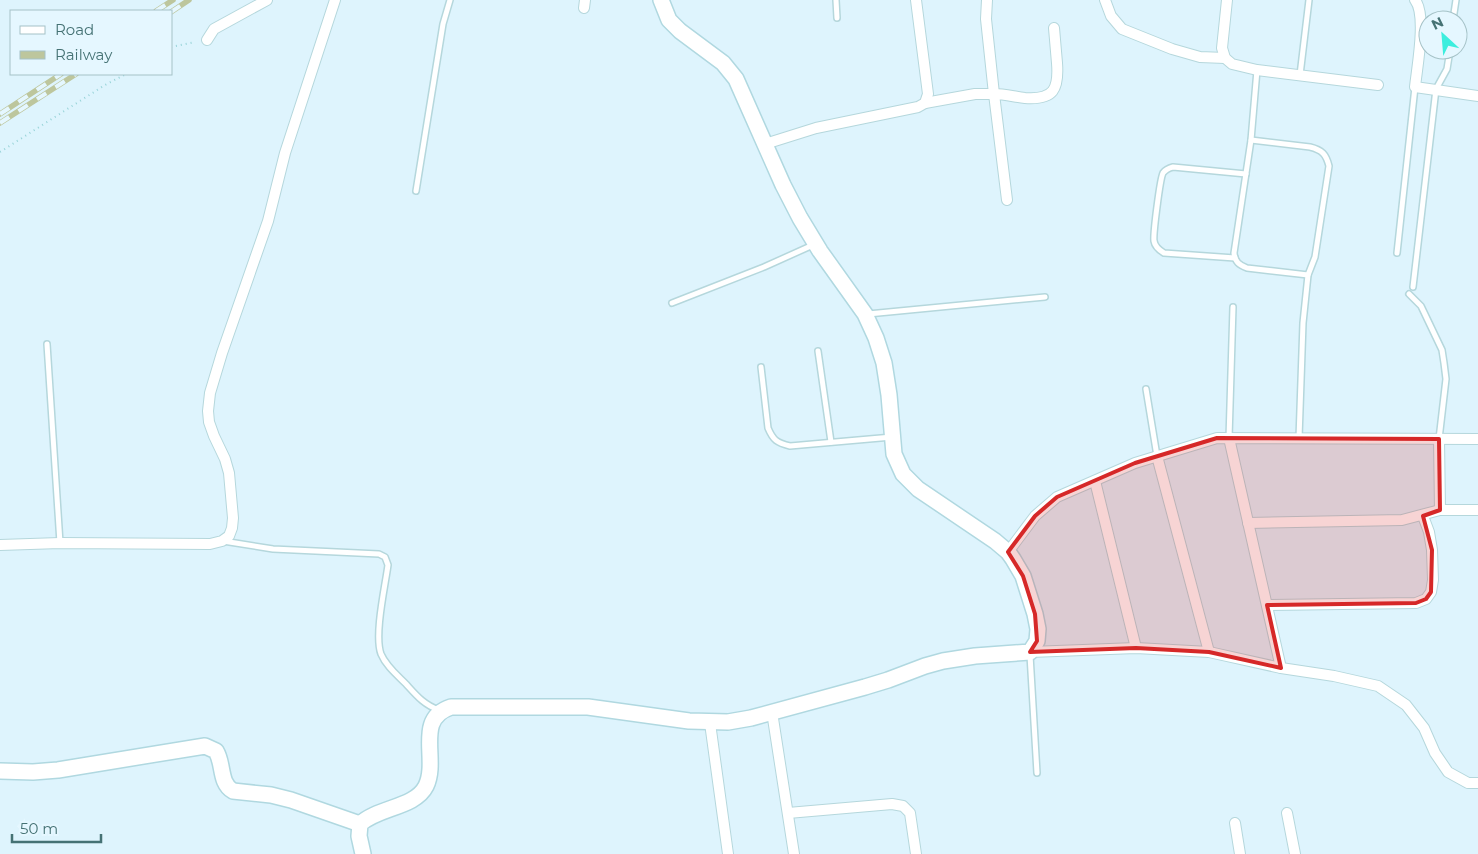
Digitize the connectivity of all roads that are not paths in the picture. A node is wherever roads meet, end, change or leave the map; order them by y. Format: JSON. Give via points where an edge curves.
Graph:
{"nodes":[{"id":1,"x":267,"y":0,"type":"edge"},
{"id":2,"x":335,"y":0,"type":"edge"},
{"id":3,"x":450,"y":0,"type":"edge"},
{"id":4,"x":661,"y":0,"type":"edge"},
{"id":5,"x":836,"y":0,"type":"edge"},
{"id":6,"x":916,"y":0,"type":"edge"},
{"id":7,"x":987,"y":0,"type":"edge"},
{"id":8,"x":1105,"y":0,"type":"edge"},
{"id":9,"x":1227,"y":0,"type":"edge"},
{"id":10,"x":1309,"y":0,"type":"edge"},
{"id":11,"x":1415,"y":0,"type":"edge"},
{"id":12,"x":837,"y":18,"type":"dead end"},
{"id":13,"x":1054,"y":28,"type":"dead end"},
{"id":14,"x":207,"y":40,"type":"road end"},
{"id":15,"x":1225,"y":58,"type":"junction"},
{"id":16,"x":1448,"y":60,"type":"edge"},
{"id":17,"x":1258,"y":70,"type":"junction"},
{"id":18,"x":1300,"y":75,"type":"junction"},
{"id":19,"x":1378,"y":85,"type":"dead end"},
{"id":20,"x":1415,"y":87,"type":"junction"},
{"id":21,"x":1436,"y":89,"type":"junction"},
{"id":22,"x":994,"y":94,"type":"junction"},
{"id":23,"x":1478,"y":96,"type":"edge"},
{"id":24,"x":925,"y":103,"type":"junction"},
{"id":25,"x":1251,"y":140,"type":"junction"},
{"id":26,"x":765,"y":144,"type":"junction"},
{"id":27,"x":1246,"y":174,"type":"junction"},
{"id":28,"x":416,"y":191,"type":"dead end"},
{"id":29,"x":1007,"y":200,"type":"dead end"},
{"id":30,"x":816,"y":244,"type":"junction"},
{"id":31,"x":1397,"y":253,"type":"dead end"},
{"id":32,"x":1234,"y":258,"type":"junction"},
{"id":33,"x":1308,"y":275,"type":"junction"},
{"id":34,"x":1414,"y":287,"type":"dead end"},
{"id":35,"x":1409,"y":294,"type":"dead end"},
{"id":36,"x":1045,"y":297,"type":"dead end"},
{"id":37,"x":672,"y":303,"type":"dead end"},
{"id":38,"x":1233,"y":307,"type":"dead end"},
{"id":39,"x":865,"y":314,"type":"junction"},
{"id":40,"x":47,"y":344,"type":"dead end"},
{"id":41,"x":818,"y":351,"type":"dead end"},
{"id":42,"x":761,"y":367,"type":"dead end"},
{"id":43,"x":1146,"y":389,"type":"dead end"},
{"id":44,"x":892,"y":437,"type":"junction"},
{"id":45,"x":1229,"y":438,"type":"junction"},
{"id":46,"x":1299,"y":438,"type":"junction"},
{"id":47,"x":1478,"y":439,"type":"edge"},
{"id":48,"x":1439,"y":440,"type":"junction"},
{"id":49,"x":831,"y":442,"type":"junction"},
{"id":50,"x":1157,"y":456,"type":"junction"},
{"id":51,"x":1095,"y":481,"type":"junction"},
{"id":52,"x":1440,"y":510,"type":"junction"},
{"id":53,"x":1478,"y":510,"type":"edge"},
{"id":54,"x":1423,"y":516,"type":"junction"},
{"id":55,"x":1248,"y":523,"type":"junction"},
{"id":56,"x":222,"y":541,"type":"junction"},
{"id":57,"x":60,"y":543,"type":"junction"},
{"id":58,"x":0,"y":545,"type":"edge"},
{"id":59,"x":1008,"y":552,"type":"junction"},
{"id":60,"x":1267,"y":605,"type":"junction"},
{"id":61,"x":1136,"y":648,"type":"junction"},
{"id":62,"x":1030,"y":652,"type":"junction"},
{"id":63,"x":1209,"y":652,"type":"junction"},
{"id":64,"x":1281,"y":668,"type":"junction"},
{"id":65,"x":442,"y":710,"type":"junction"},
{"id":66,"x":772,"y":712,"type":"junction"},
{"id":67,"x":710,"y":723,"type":"junction"},
{"id":68,"x":0,"y":771,"type":"edge"},
{"id":69,"x":1037,"y":773,"type":"dead end"},
{"id":70,"x":1478,"y":783,"type":"edge"},
{"id":71,"x":788,"y":813,"type":"junction"},
{"id":72,"x":1287,"y":813,"type":"dead end"},
{"id":73,"x":360,"y":824,"type":"junction"},
{"id":74,"x":1235,"y":824,"type":"dead end"},
{"id":75,"x":363,"y":854,"type":"edge"},
{"id":76,"x":728,"y":854,"type":"edge"},
{"id":77,"x":794,"y":854,"type":"edge"},
{"id":78,"x":916,"y":854,"type":"edge"},
{"id":79,"x":1240,"y":854,"type":"edge"},
{"id":80,"x":1295,"y":854,"type":"edge"}],
"edges":[{"from":1,"to":14,"type":"street","via":[[214,29]]},
{"from":2,"to":56,"type":"street","via":[[285,152],[268,221],[210,393],[209,422],[225,459],[230,482],[232,528]]},
{"from":3,"to":28,"type":"lane","via":[[443,24]]},
{"from":4,"to":26,"type":"street","via":[[669,20],[722,63],[736,79]]},
{"from":5,"to":12,"type":"lane"},
{"from":6,"to":24,"type":"street","via":[[928,94]]},
{"from":7,"to":22,"type":"street"},
{"from":8,"to":15,"type":"street","via":[[1111,16],[1122,28],[1172,49],[1200,57]]},
{"from":9,"to":15,"type":"street","via":[[1222,48]]},
{"from":10,"to":18,"type":"lane"},
{"from":11,"to":20,"type":"street","via":[[1422,18]]},
{"from":13,"to":22,"type":"street","via":[[1058,80],[1055,90],[1042,97]]},
{"from":15,"to":17,"type":"street","via":[[1232,64]]},
{"from":16,"to":21,"type":"lane","via":[[1447,70]]},
{"from":17,"to":18,"type":"street"},
{"from":17,"to":25,"type":"lane"},
{"from":18,"to":19,"type":"street"},
{"from":20,"to":21,"type":"street"},
{"from":20,"to":31,"type":"lane"},
{"from":21,"to":23,"type":"street"},
{"from":21,"to":34,"type":"lane"},
{"from":22,"to":24,"type":"street"},
{"from":22,"to":29,"type":"street"},
{"from":24,"to":26,"type":"street","via":[[816,128]]},
{"from":25,"to":27,"type":"lane"},
{"from":25,"to":33,"type":"lane","via":[[1320,149],[1326,156],[1329,166],[1315,257]]},
{"from":26,"to":30,"type":"street"},
{"from":27,"to":32,"type":"lane"},
{"from":27,"to":32,"type":"lane","via":[[1167,169],[1162,177],[1154,230],[1157,248],[1164,253]]},
{"from":30,"to":37,"type":"lane"},
{"from":30,"to":39,"type":"street"},
{"from":32,"to":33,"type":"lane","via":[[1247,268]]},
{"from":33,"to":46,"type":"lane"},
{"from":35,"to":48,"type":"lane","via":[[1421,306],[1442,350],[1446,379]]},
{"from":36,"to":39,"type":"lane"},
{"from":38,"to":45,"type":"lane"},
{"from":39,"to":44,"type":"street","via":[[884,363]]},
{"from":40,"to":57,"type":"lane"},
{"from":41,"to":49,"type":"lane"},
{"from":42,"to":49,"type":"lane","via":[[772,438],[778,444],[790,446]]},
{"from":43,"to":50,"type":"lane"},
{"from":44,"to":49,"type":"lane"},
{"from":44,"to":59,"type":"street","via":[[894,454],[903,474],[918,490]]},
{"from":45,"to":46,"type":"street"},
{"from":45,"to":50,"type":"street","via":[[1217,438]]},
{"from":45,"to":55,"type":"street"},
{"from":46,"to":48,"type":"street"},
{"from":47,"to":48,"type":"street"},
{"from":48,"to":52,"type":"street"},
{"from":50,"to":51,"type":"street"},
{"from":50,"to":63,"type":"street"},
{"from":51,"to":59,"type":"street","via":[[1057,497],[1035,516]]},
{"from":51,"to":61,"type":"street"},
{"from":52,"to":53,"type":"street"},
{"from":52,"to":54,"type":"street"},
{"from":54,"to":55,"type":"street","via":[[1383,521]]},
{"from":54,"to":60,"type":"street","via":[[1432,550],[1431,592],[1426,599],[1416,603]]},
{"from":55,"to":60,"type":"street"},
{"from":56,"to":57,"type":"street","via":[[210,544]]},
{"from":56,"to":65,"type":"lane","via":[[273,549],[379,554],[384,557],[388,565],[378,644],[382,656],[418,698],[429,707]]},
{"from":57,"to":58,"type":"street"},
{"from":59,"to":62,"type":"street","via":[[1022,576],[1035,614],[1037,640]]},
{"from":60,"to":64,"type":"street"},
{"from":61,"to":62,"type":"street"},
{"from":61,"to":63,"type":"street"},
{"from":62,"to":66,"type":"street","via":[[943,661],[865,687]]},
{"from":62,"to":69,"type":"lane"},
{"from":63,"to":64,"type":"street"},
{"from":64,"to":70,"type":"street","via":[[1378,686],[1406,704],[1424,728],[1448,772],[1468,783]]},
{"from":65,"to":67,"type":"street","via":[[462,706],[588,708]]},
{"from":65,"to":73,"type":"street","via":[[431,727],[431,769],[421,794],[366,818]]},
{"from":66,"to":67,"type":"street"},
{"from":66,"to":71,"type":"street"},
{"from":67,"to":76,"type":"street"},
{"from":68,"to":73,"type":"street","via":[[58,770],[205,746],[216,751],[224,779],[233,792],[292,800]]},
{"from":71,"to":77,"type":"street"},
{"from":71,"to":78,"type":"street","via":[[892,804],[903,806],[910,814]]},
{"from":72,"to":80,"type":"street"},
{"from":73,"to":75,"type":"street"},
{"from":74,"to":79,"type":"street"}]}
